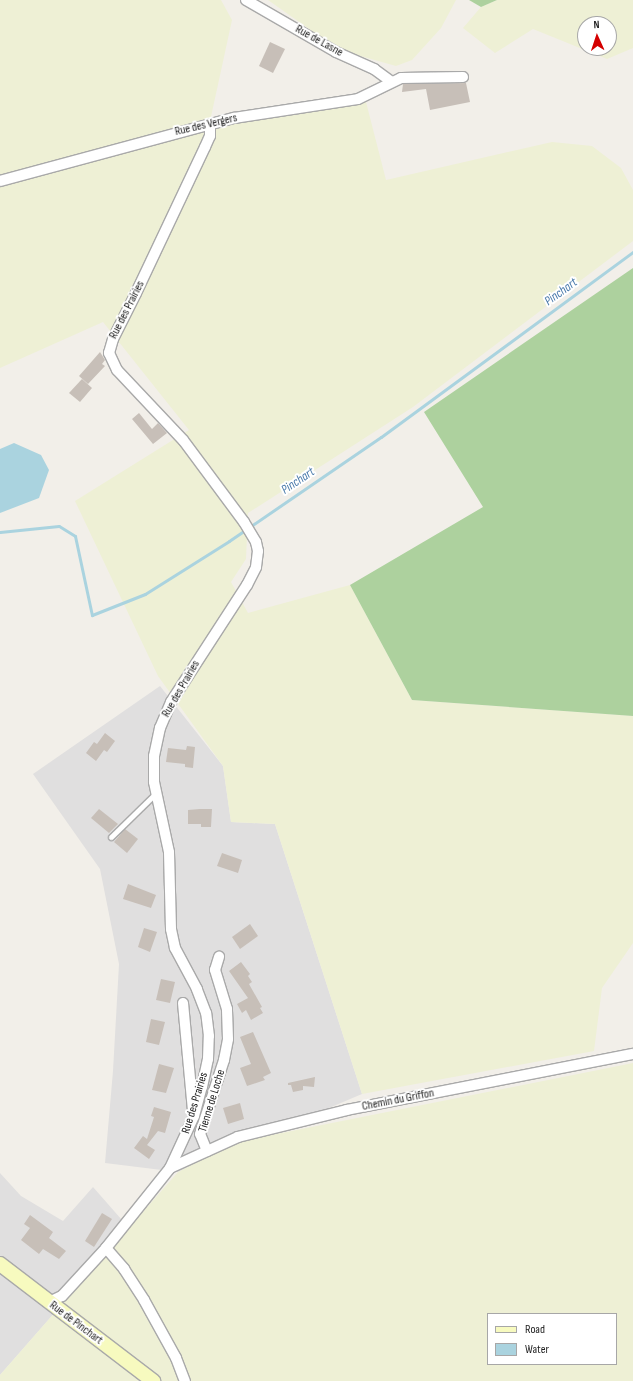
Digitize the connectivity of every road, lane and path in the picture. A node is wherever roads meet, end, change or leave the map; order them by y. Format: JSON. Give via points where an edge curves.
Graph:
{"nodes":[{"id":1,"x":246,"y":0,"type":"edge"},
{"id":2,"x":463,"y":77,"type":"dead end"},
{"id":3,"x":392,"y":82,"type":"junction"},
{"id":4,"x":210,"y":125,"type":"junction"},
{"id":5,"x":0,"y":180,"type":"edge"},
{"id":6,"x":156,"y":792,"type":"junction"},
{"id":7,"x":111,"y":837,"type":"dead end"},
{"id":8,"x":219,"y":957,"type":"dead end"},
{"id":9,"x":183,"y":1003,"type":"dead end"},
{"id":10,"x":633,"y":1054,"type":"edge"},
{"id":11,"x":194,"y":1116,"type":"junction"},
{"id":12,"x":207,"y":1150,"type":"junction"},
{"id":13,"x":170,"y":1168,"type":"junction"},
{"id":14,"x":106,"y":1248,"type":"junction"},
{"id":15,"x":0,"y":1264,"type":"edge"},
{"id":16,"x":49,"y":1302,"type":"junction"},
{"id":17,"x":153,"y":1381,"type":"edge"},
{"id":18,"x":186,"y":1381,"type":"edge"}],
"edges":[{"from":1,"to":3,"type":"street","name":"Rue de Lasne","via":[[336,52],[374,69]]},
{"from":2,"to":3,"type":"street","name":"Rue des Vergers","via":[[412,77]]},
{"from":3,"to":4,"type":"street","name":"Rue des Vergers","via":[[371,94],[348,102],[234,118]]},
{"from":4,"to":5,"type":"street","name":"Rue des Vergers"},
{"from":4,"to":6,"type":"street","name":"Rue des Prairies","via":[[206,147],[113,339],[109,353],[117,370],[183,440],[244,522],[258,551],[254,572],[171,702],[156,745]]},
{"from":6,"to":7,"type":"lane"},
{"from":6,"to":11,"type":"street","name":"Rue des Prairies","via":[[169,852],[172,938],[197,990],[208,1023],[208,1059]]},
{"from":8,"to":12,"type":"street","name":"Tienne de Loche","via":[[215,970],[227,1009],[228,1039],[224,1060],[200,1134]]},
{"from":9,"to":11,"type":"street"},
{"from":10,"to":12,"type":"street","name":"Chemin du Griffon","via":[[346,1110],[238,1137]]},
{"from":11,"to":13,"type":"street","name":"Rue des Prairies"},
{"from":12,"to":13,"type":"street","name":"Chemin du Griffon"},
{"from":13,"to":14,"type":"street","name":"Rue des Prairies"},
{"from":14,"to":16,"type":"street","name":"Rue des Prairies","via":[[62,1296]]},
{"from":14,"to":18,"type":"street","via":[[124,1268],[144,1300]]},
{"from":15,"to":16,"type":"main road","name":"Rue de Pinchart"},
{"from":16,"to":17,"type":"main road","name":"Rue de Pinchart"}]}
